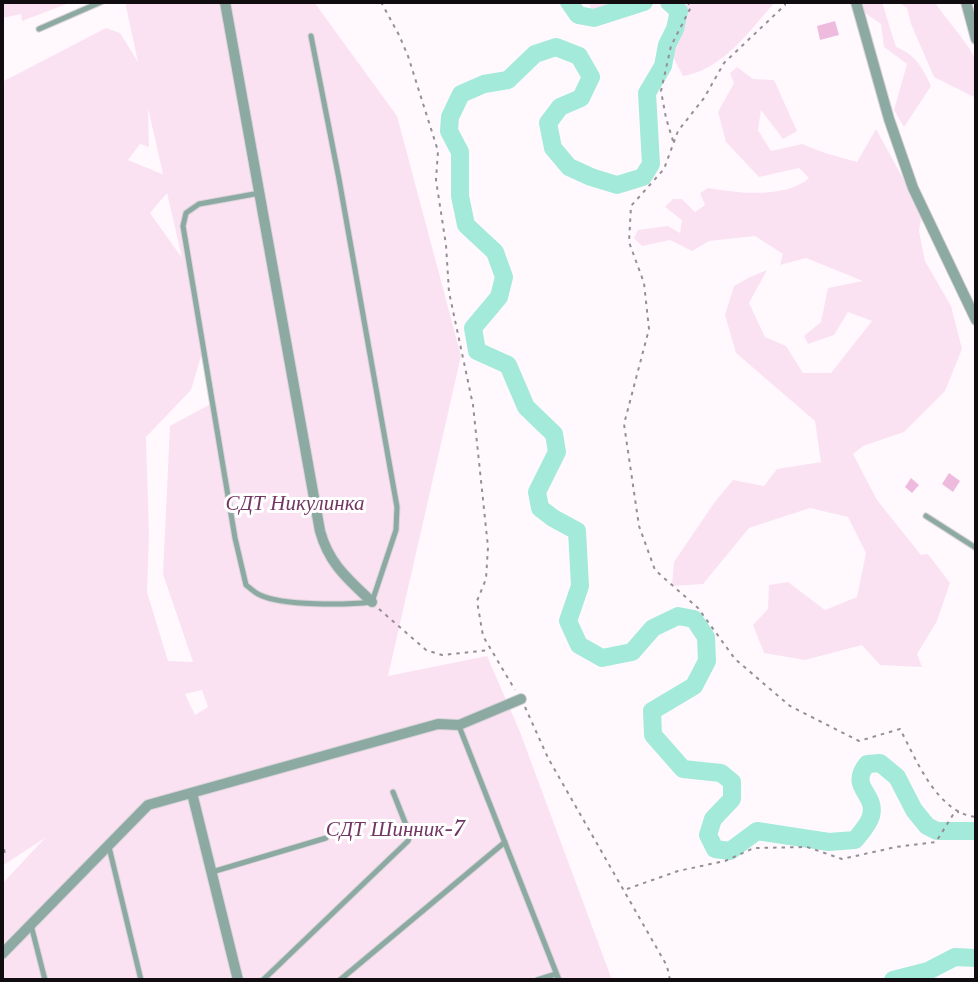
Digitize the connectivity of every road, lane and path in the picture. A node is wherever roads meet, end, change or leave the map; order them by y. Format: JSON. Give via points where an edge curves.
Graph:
{"nodes":[{"id":1,"x":101,"y":2,"type":"edge"},
{"id":2,"x":225,"y":2,"type":"edge"},
{"id":3,"x":381,"y":2,"type":"edge"},
{"id":4,"x":687,"y":2,"type":"edge"},
{"id":5,"x":785,"y":2,"type":"edge"},
{"id":6,"x":856,"y":2,"type":"edge"},
{"id":7,"x":966,"y":2,"type":"edge"},
{"id":8,"x":39,"y":29,"type":"dead end"},
{"id":9,"x":311,"y":36,"type":"dead end"},
{"id":10,"x":976,"y":38,"type":"edge"},
{"id":11,"x":673,"y":142,"type":"junction"},
{"id":12,"x":260,"y":193,"type":"junction"},
{"id":13,"x":976,"y":320,"type":"edge"},
{"id":14,"x":926,"y":516,"type":"dead end"},
{"id":15,"x":976,"y":548,"type":"edge"},
{"id":16,"x":372,"y":602,"type":"junction"},
{"id":17,"x":491,"y":650,"type":"junction"},
{"id":18,"x":521,"y":699,"type":"junction"},
{"id":19,"x":459,"y":725,"type":"junction"},
{"id":20,"x":393,"y":792,"type":"dead end"},
{"id":21,"x":192,"y":793,"type":"junction"},
{"id":22,"x":960,"y":812,"type":"junction"},
{"id":23,"x":976,"y":817,"type":"edge"},
{"id":24,"x":326,"y":838,"type":"dead end"},
{"id":25,"x":2,"y":841,"type":"edge"},
{"id":26,"x":505,"y":842,"type":"junction"},
{"id":27,"x":108,"y":843,"type":"junction"},
{"id":28,"x":6,"y":857,"type":"dead end"},
{"id":29,"x":212,"y":872,"type":"junction"},
{"id":30,"x":625,"y":890,"type":"junction"},
{"id":31,"x":31,"y":925,"type":"junction"},
{"id":32,"x":2,"y":954,"type":"edge"},
{"id":33,"x":558,"y":977,"type":"edge"},
{"id":34,"x":45,"y":980,"type":"edge"},
{"id":35,"x":141,"y":980,"type":"edge"},
{"id":36,"x":238,"y":980,"type":"edge"},
{"id":37,"x":263,"y":980,"type":"edge"},
{"id":38,"x":340,"y":980,"type":"edge"},
{"id":39,"x":537,"y":980,"type":"edge"},
{"id":40,"x":670,"y":980,"type":"edge"}],
"edges":[{"from":1,"to":8,"type":"lane"},
{"from":2,"to":12,"type":"street"},
{"from":3,"to":17,"type":"path","via":[[408,56],[438,151],[436,180],[449,292],[467,369],[488,547],[477,601],[483,636]]},
{"from":4,"to":11,"type":"path","via":[[691,7],[671,46],[661,91]]},
{"from":5,"to":11,"type":"path","via":[[724,63]]},
{"from":6,"to":13,"type":"street","via":[[913,188]]},
{"from":7,"to":10,"type":"street"},
{"from":9,"to":16,"type":"lane","via":[[397,506],[396,530]]},
{"from":11,"to":22,"type":"path","via":[[664,169],[631,206],[629,242],[644,283],[649,329],[624,424],[639,526],[649,557],[655,570],[698,608],[735,659],[790,706],[859,741],[900,729],[935,792]]},
{"from":12,"to":16,"type":"street","via":[[323,541],[335,566]]},
{"from":12,"to":16,"type":"lane","via":[[199,204],[186,213],[183,226],[246,585],[261,596],[293,601],[342,606]]},
{"from":14,"to":15,"type":"lane"},
{"from":16,"to":17,"type":"path","via":[[426,650],[442,655]]},
{"from":17,"to":18,"type":"path"},
{"from":18,"to":19,"type":"street"},
{"from":18,"to":30,"type":"path","via":[[548,758]]},
{"from":19,"to":21,"type":"street","via":[[438,724]]},
{"from":19,"to":26,"type":"lane"},
{"from":20,"to":37,"type":"lane","via":[[410,835],[408,841]]},
{"from":21,"to":27,"type":"street","via":[[148,805]]},
{"from":21,"to":29,"type":"street"},
{"from":22,"to":23,"type":"path"},
{"from":22,"to":30,"type":"path","via":[[954,813],[936,842],[842,859],[807,847],[754,848]]},
{"from":24,"to":29,"type":"lane"},
{"from":25,"to":28,"type":"path"},
{"from":26,"to":33,"type":"lane"},
{"from":26,"to":38,"type":"lane"},
{"from":27,"to":31,"type":"street"},
{"from":27,"to":35,"type":"lane"},
{"from":29,"to":36,"type":"street"},
{"from":30,"to":40,"type":"path","via":[[667,966]]},
{"from":31,"to":32,"type":"street"},
{"from":31,"to":34,"type":"lane"},
{"from":33,"to":39,"type":"lane"}]}
